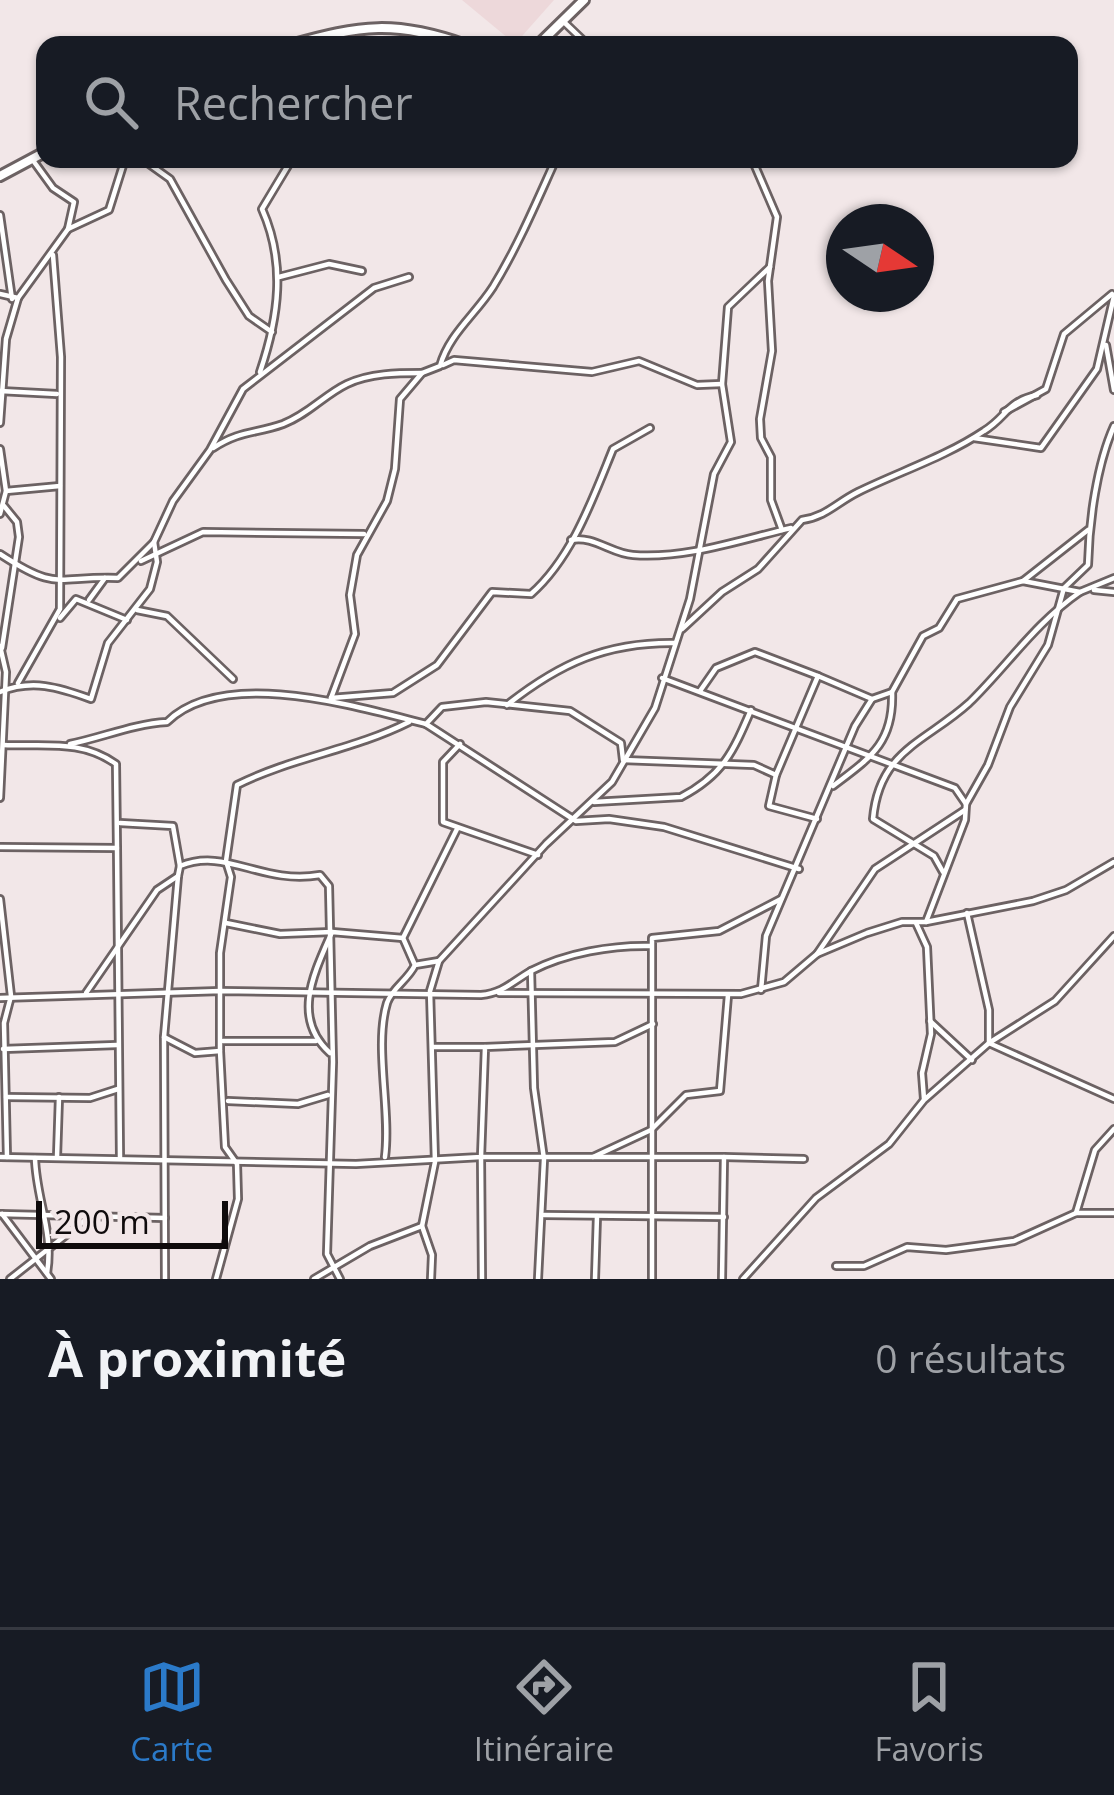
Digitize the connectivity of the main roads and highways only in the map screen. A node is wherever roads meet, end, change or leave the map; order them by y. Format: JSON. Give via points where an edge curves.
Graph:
{"nodes":[{"id":1,"x":584,"y":0,"type":"edge"},
{"id":2,"x":327,"y":36,"type":"edge"},
{"id":3,"x":440,"y":36,"type":"edge"},
{"id":4,"x":549,"y":36,"type":"edge"},
{"id":5,"x":36,"y":157,"type":"edge"},
{"id":6,"x":0,"y":176,"type":"edge"}],
"edges":[{"from":1,"to":4,"type":"main road"},
{"from":2,"to":3,"type":"main road","via":[[374,24]]},
{"from":5,"to":6,"type":"main road"}]}
